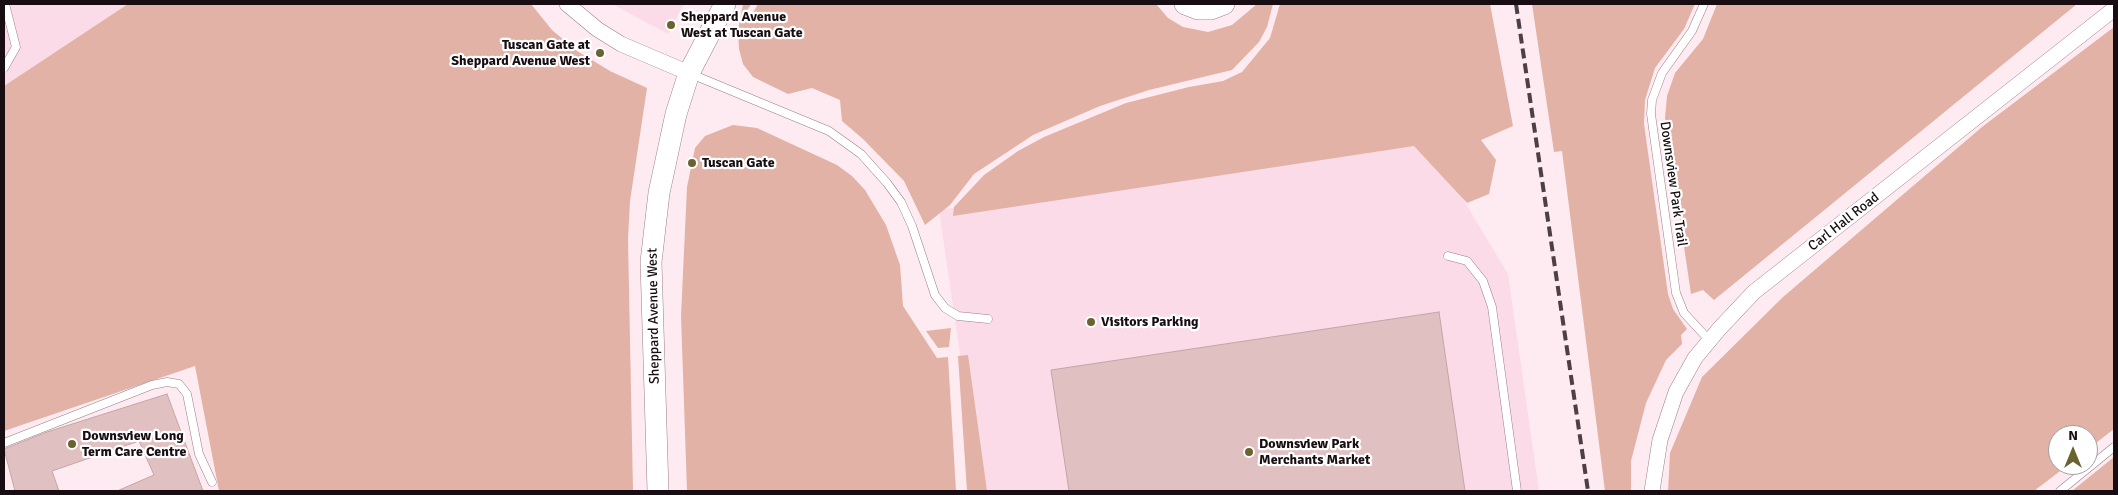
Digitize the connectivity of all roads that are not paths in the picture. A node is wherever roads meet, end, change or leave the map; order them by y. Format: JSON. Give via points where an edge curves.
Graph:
{"nodes":[{"id":1,"x":5,"y":4,"type":"edge"},
{"id":2,"x":567,"y":4,"type":"edge"},
{"id":3,"x":725,"y":4,"type":"edge"},
{"id":4,"x":1185,"y":4,"type":"edge"},
{"id":5,"x":1224,"y":4,"type":"edge"},
{"id":6,"x":1704,"y":4,"type":"edge"},
{"id":7,"x":2114,"y":9,"type":"edge"},
{"id":8,"x":4,"y":68,"type":"edge"},
{"id":9,"x":689,"y":74,"type":"junction"},
{"id":10,"x":1448,"y":256,"type":"dead end"},
{"id":11,"x":988,"y":319,"type":"dead end"},
{"id":12,"x":1708,"y":340,"type":"junction"},
{"id":13,"x":4,"y":443,"type":"edge"},
{"id":14,"x":2114,"y":447,"type":"edge"},
{"id":15,"x":212,"y":482,"type":"dead end"},
{"id":16,"x":658,"y":491,"type":"edge"},
{"id":17,"x":1517,"y":491,"type":"edge"},
{"id":18,"x":1652,"y":491,"type":"edge"},
{"id":19,"x":2060,"y":491,"type":"edge"}],
"edges":[{"from":1,"to":8,"type":"lane","via":[[16,46]]},
{"from":2,"to":9,"type":"street","via":[[621,44]]},
{"from":3,"to":9,"type":"main road","name":"Sheppard Avenue West"},
{"from":4,"to":5,"type":"main road","via":[[1198,9]]},
{"from":6,"to":12,"type":"lane","name":"Downsview Park Trail","via":[[1692,31],[1662,73],[1652,100],[1651,114],[1676,293],[1684,313]]},
{"from":7,"to":12,"type":"street","name":"Carl Hall Road","via":[[1754,292]]},
{"from":9,"to":11,"type":"lane","via":[[829,131],[861,154],[901,202],[934,294],[945,308],[958,316]]},
{"from":9,"to":16,"type":"main road","name":"Sheppard Avenue West","via":[[676,114],[659,193],[651,262]]},
{"from":10,"to":17,"type":"lane","via":[[1467,261],[1483,281],[1492,307]]},
{"from":12,"to":18,"type":"street","name":"Carl Hall Road","via":[[1668,410]]},
{"from":13,"to":15,"type":"lane","via":[[152,385],[179,384],[187,394],[198,454]]},
{"from":14,"to":19,"type":"lane"}]}
